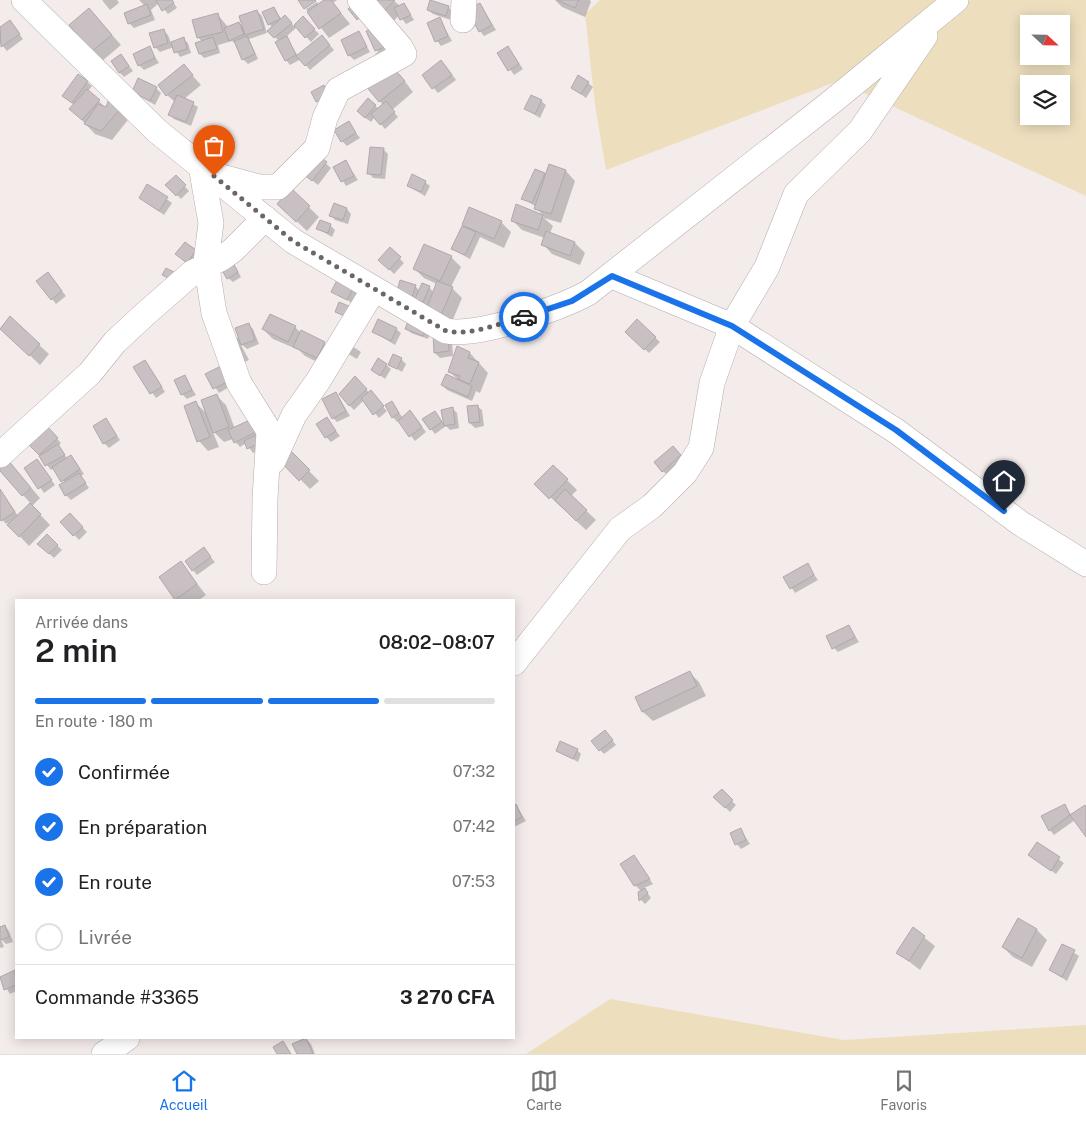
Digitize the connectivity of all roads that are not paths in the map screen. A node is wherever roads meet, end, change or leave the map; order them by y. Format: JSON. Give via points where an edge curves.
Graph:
{"nodes":[{"id":1,"x":24,"y":0,"type":"edge"},
{"id":2,"x":360,"y":0,"type":"edge"},
{"id":3,"x":949,"y":6,"type":"edge"},
{"id":4,"x":201,"y":166,"type":"junction"},
{"id":5,"x":264,"y":218,"type":"junction"},
{"id":6,"x":206,"y":266,"type":"junction"},
{"id":7,"x":612,"y":276,"type":"junction"},
{"id":8,"x":374,"y":289,"type":"junction"},
{"id":9,"x":732,"y":326,"type":"junction"},
{"id":10,"x":0,"y":455,"type":"edge"},
{"id":11,"x":265,"y":499,"type":"junction"},
{"id":12,"x":1086,"y":564,"type":"edge"},
{"id":13,"x":264,"y":572,"type":"dead end"},
{"id":14,"x":515,"y":662,"type":"edge"},
{"id":15,"x":126,"y":1039,"type":"edge"},
{"id":16,"x":104,"y":1054,"type":"edge"}],
"edges":[{"from":1,"to":4,"type":"street","via":[[157,130]]},
{"from":2,"to":4,"type":"street","via":[[404,54],[338,90],[322,123],[316,148],[278,187],[259,188],[227,180]]},
{"from":3,"to":7,"type":"street"},
{"from":3,"to":9,"type":"street","via":[[860,131],[796,194],[767,267]]},
{"from":4,"to":5,"type":"street"},
{"from":4,"to":6,"type":"street","via":[[211,223]]},
{"from":5,"to":6,"type":"street","via":[[233,250]]},
{"from":5,"to":8,"type":"street","via":[[293,241]]},
{"from":6,"to":10,"type":"street","via":[[192,273],[144,315],[115,342],[90,373]]},
{"from":6,"to":11,"type":"street","via":[[221,337],[239,383],[270,431]]},
{"from":7,"to":8,"type":"street","via":[[572,301],[456,333],[446,331]]},
{"from":7,"to":9,"type":"street"},
{"from":8,"to":11,"type":"street","via":[[294,415],[274,456]]},
{"from":9,"to":12,"type":"street","via":[[896,430],[1020,523]]},
{"from":9,"to":14,"type":"street","via":[[712,383],[701,448],[686,473],[652,506],[620,529]]},
{"from":11,"to":13,"type":"street"},
{"from":15,"to":16,"type":"street"}]}
